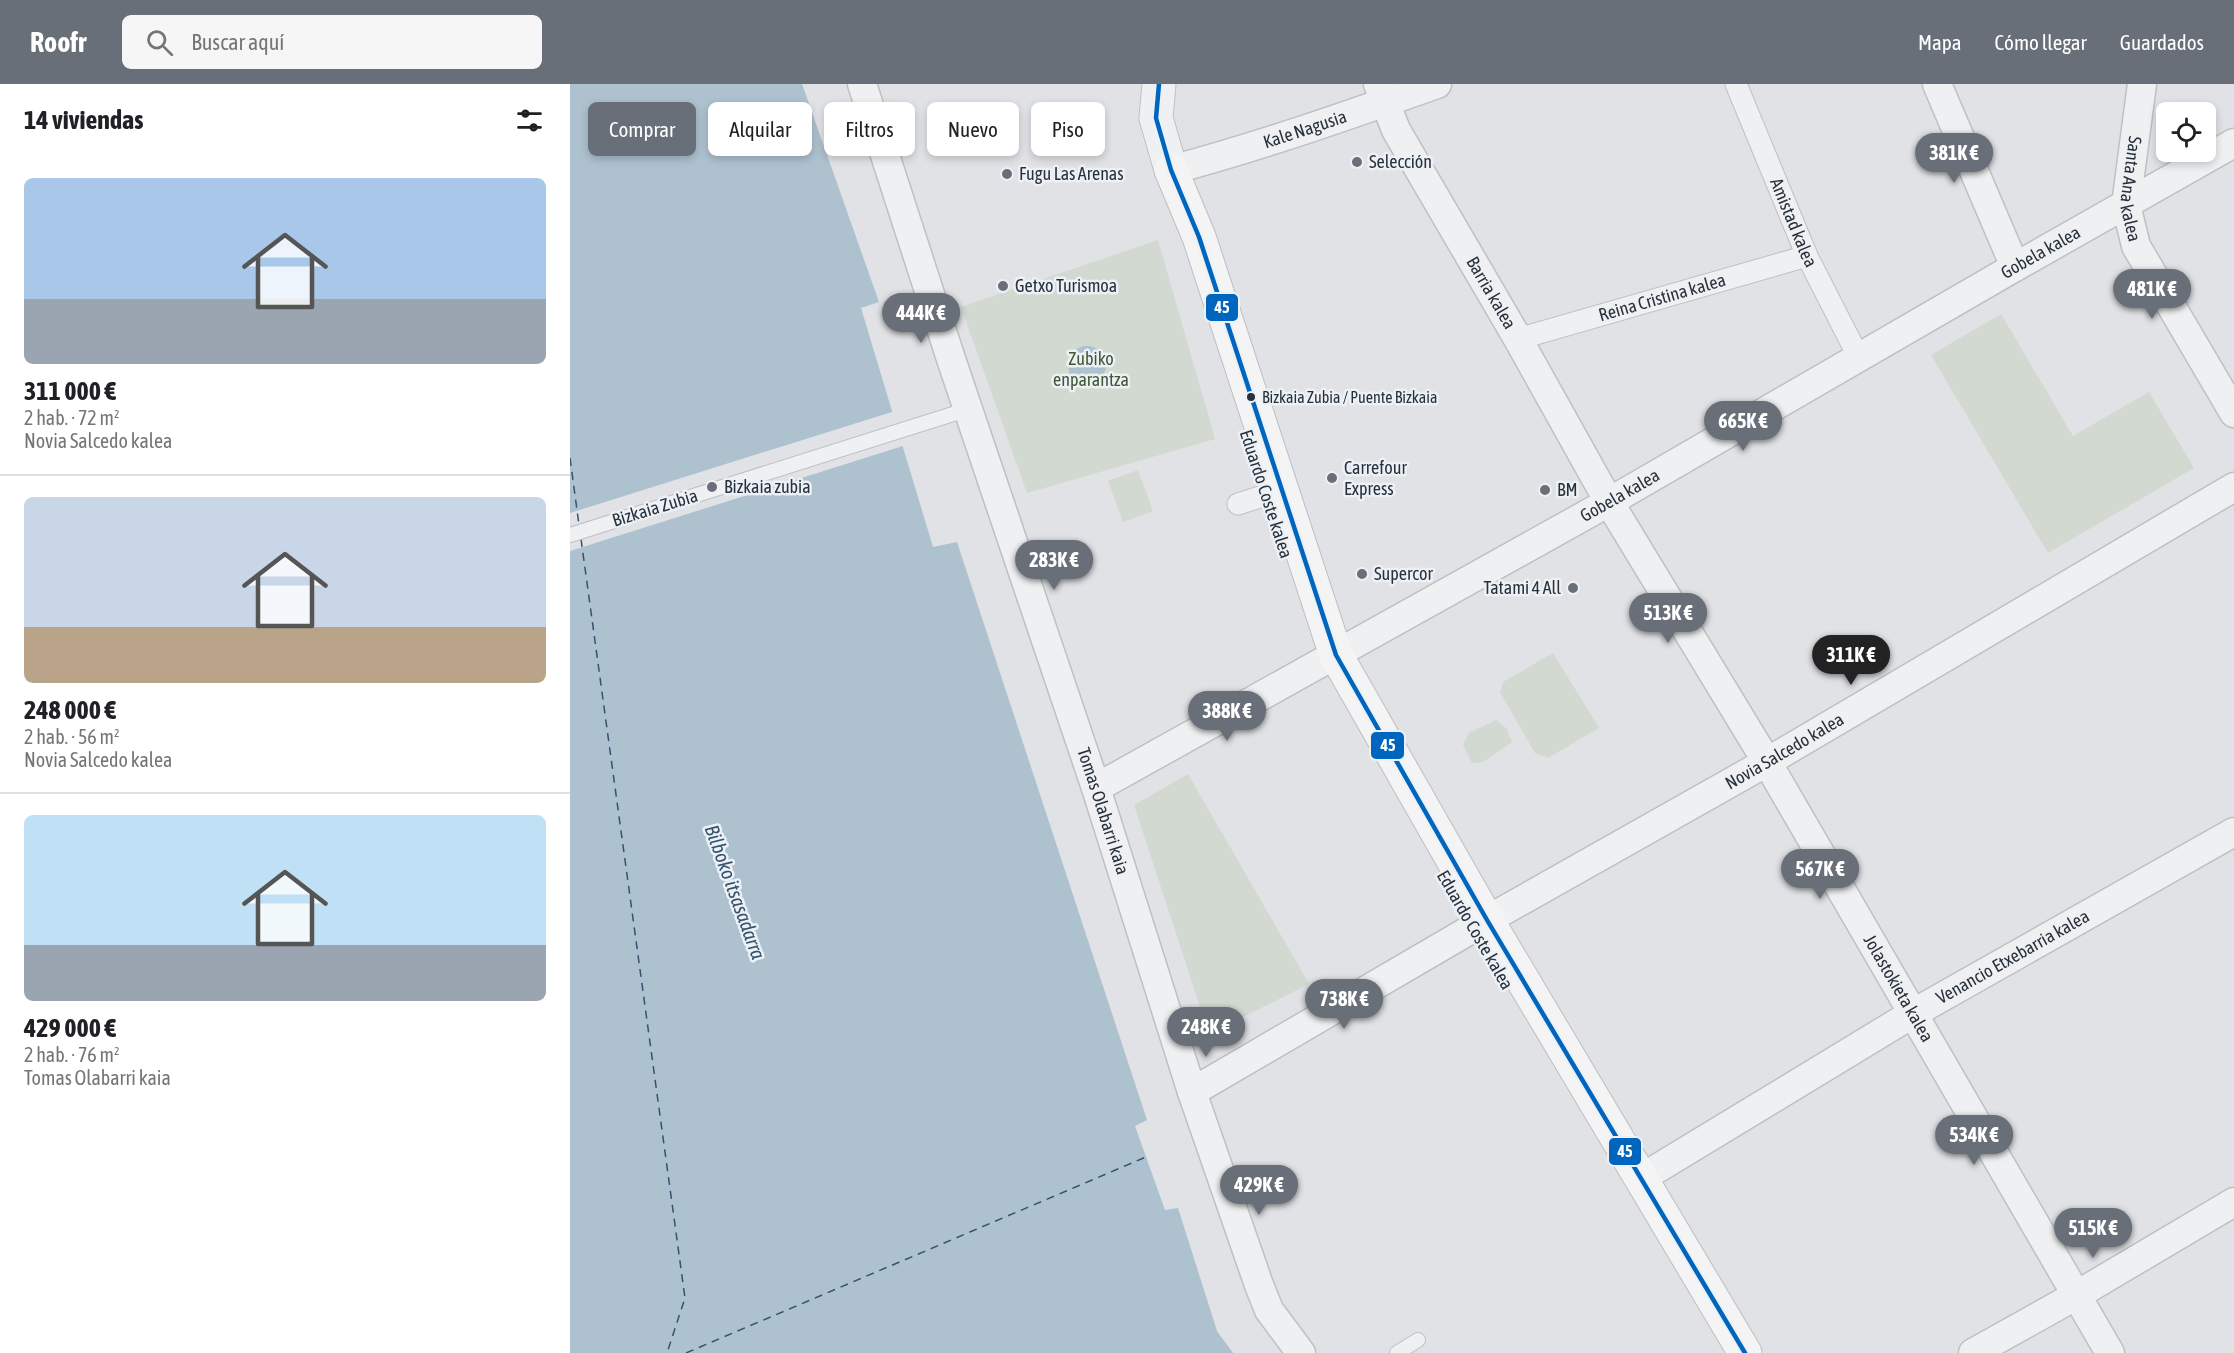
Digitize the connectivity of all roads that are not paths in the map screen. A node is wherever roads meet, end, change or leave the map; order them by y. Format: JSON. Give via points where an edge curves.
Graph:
{"nodes":[{"id":1,"x":862,"y":84,"type":"edge"},
{"id":2,"x":1159,"y":84,"type":"edge"},
{"id":3,"x":1437,"y":84,"type":"edge"},
{"id":4,"x":1736,"y":84,"type":"edge"},
{"id":5,"x":1937,"y":84,"type":"edge"},
{"id":6,"x":2142,"y":84,"type":"edge"},
{"id":7,"x":1381,"y":93,"type":"edge"},
{"id":8,"x":2234,"y":143,"type":"edge"},
{"id":9,"x":1171,"y":170,"type":"junction"},
{"id":10,"x":2126,"y":205,"type":"junction"},
{"id":11,"x":1807,"y":256,"type":"junction"},
{"id":12,"x":2015,"y":267,"type":"junction"},
{"id":13,"x":1518,"y":339,"type":"junction"},
{"id":14,"x":1859,"y":358,"type":"junction"},
{"id":15,"x":969,"y":410,"type":"junction"},
{"id":16,"x":2234,"y":413,"type":"edge"},
{"id":17,"x":2234,"y":487,"type":"edge"},
{"id":18,"x":1609,"y":502,"type":"junction"},
{"id":19,"x":570,"y":535,"type":"edge"},
{"id":20,"x":1330,"y":659,"type":"junction"},
{"id":21,"x":1767,"y":762,"type":"junction"},
{"id":22,"x":1096,"y":788,"type":"junction"},
{"id":23,"x":2234,"y":832,"type":"edge"},
{"id":24,"x":1480,"y":924,"type":"junction"},
{"id":25,"x":1912,"y":1014,"type":"junction"},
{"id":26,"x":1192,"y":1092,"type":"junction"},
{"id":27,"x":1640,"y":1179,"type":"junction"},
{"id":28,"x":2234,"y":1202,"type":"edge"},
{"id":29,"x":2077,"y":1295,"type":"junction"},
{"id":30,"x":1418,"y":1340,"type":"dead end"},
{"id":31,"x":1301,"y":1353,"type":"edge"},
{"id":32,"x":1396,"y":1353,"type":"edge"},
{"id":33,"x":1723,"y":1353,"type":"edge"},
{"id":34,"x":1745,"y":1353,"type":"edge"},
{"id":35,"x":1973,"y":1353,"type":"edge"},
{"id":36,"x":2110,"y":1353,"type":"edge"}],
"edges":[{"from":1,"to":15,"type":"street","name":"Tomas Olabarri kaia"},
{"from":2,"to":9,"type":"street","via":[[1156,118]]},
{"from":3,"to":7,"type":"street","name":"Kale Nagusia"},
{"from":4,"to":11,"type":"street","name":"Amistad kalea"},
{"from":5,"to":12,"type":"street"},
{"from":6,"to":10,"type":"street","name":"Santa Ana kalea"},
{"from":7,"to":9,"type":"street","name":"Kale Nagusia","via":[[1217,158]]},
{"from":7,"to":13,"type":"street","name":"Barria kalea","via":[[1396,130]]},
{"from":8,"to":10,"type":"street","name":"Gobela kalea"},
{"from":9,"to":20,"type":"main road","name":"Eduardo Coste kalea","via":[[1199,237]]},
{"from":9,"to":20,"type":"main road","name":"Eduardo Coste kalea","via":[[1182,242],[1252,500]]},
{"from":10,"to":12,"type":"street","name":"Gobela kalea"},
{"from":10,"to":16,"type":"street","name":"Santa Ana kalea","via":[[2136,246]]},
{"from":11,"to":13,"type":"street","name":"Reina Cristina kalea"},
{"from":11,"to":14,"type":"street","name":"Amistad kalea"},
{"from":12,"to":14,"type":"street","name":"Gobela kalea"},
{"from":13,"to":18,"type":"street","name":"Barria kalea"},
{"from":14,"to":18,"type":"street","name":"Gobela kalea"},
{"from":15,"to":19,"type":"lane","name":"Bizkaia Zubia"},
{"from":15,"to":22,"type":"street","name":"Tomas Olabarri kaia"},
{"from":17,"to":21,"type":"street","name":"Novia Salcedo kalea"},
{"from":18,"to":20,"type":"street","name":"Gobela kalea"},
{"from":18,"to":21,"type":"street","name":"Jolastokieta kalea"},
{"from":20,"to":22,"type":"street","name":"Gobela kalea"},
{"from":20,"to":24,"type":"main road","name":"Eduardo Coste kalea"},
{"from":21,"to":24,"type":"street","name":"Novia Salcedo kalea"},
{"from":21,"to":25,"type":"street","name":"Jolastokieta kalea"},
{"from":22,"to":26,"type":"street","name":"Tomas Olabarri kaia"},
{"from":23,"to":25,"type":"street","name":"Venancio Etxebarria kalea"},
{"from":24,"to":26,"type":"street","name":"Novia Salcedo kalea"},
{"from":24,"to":27,"type":"main road","name":"Eduardo Coste kalea"},
{"from":24,"to":33,"type":"main road","name":"Eduardo Coste kalea"},
{"from":25,"to":27,"type":"street","name":"Venancio Etxebarria kalea"},
{"from":25,"to":29,"type":"street","name":"Jolastokieta kalea"},
{"from":26,"to":31,"type":"street","name":"Tomas Olabarri kaia","via":[[1258,1285],[1269,1310]]},
{"from":27,"to":34,"type":"main road","name":"Eduardo Coste kalea"},
{"from":28,"to":29,"type":"street"},
{"from":29,"to":35,"type":"street"},
{"from":29,"to":36,"type":"street","name":"Jolastokieta kalea"},
{"from":30,"to":32,"type":"lane"}]}
